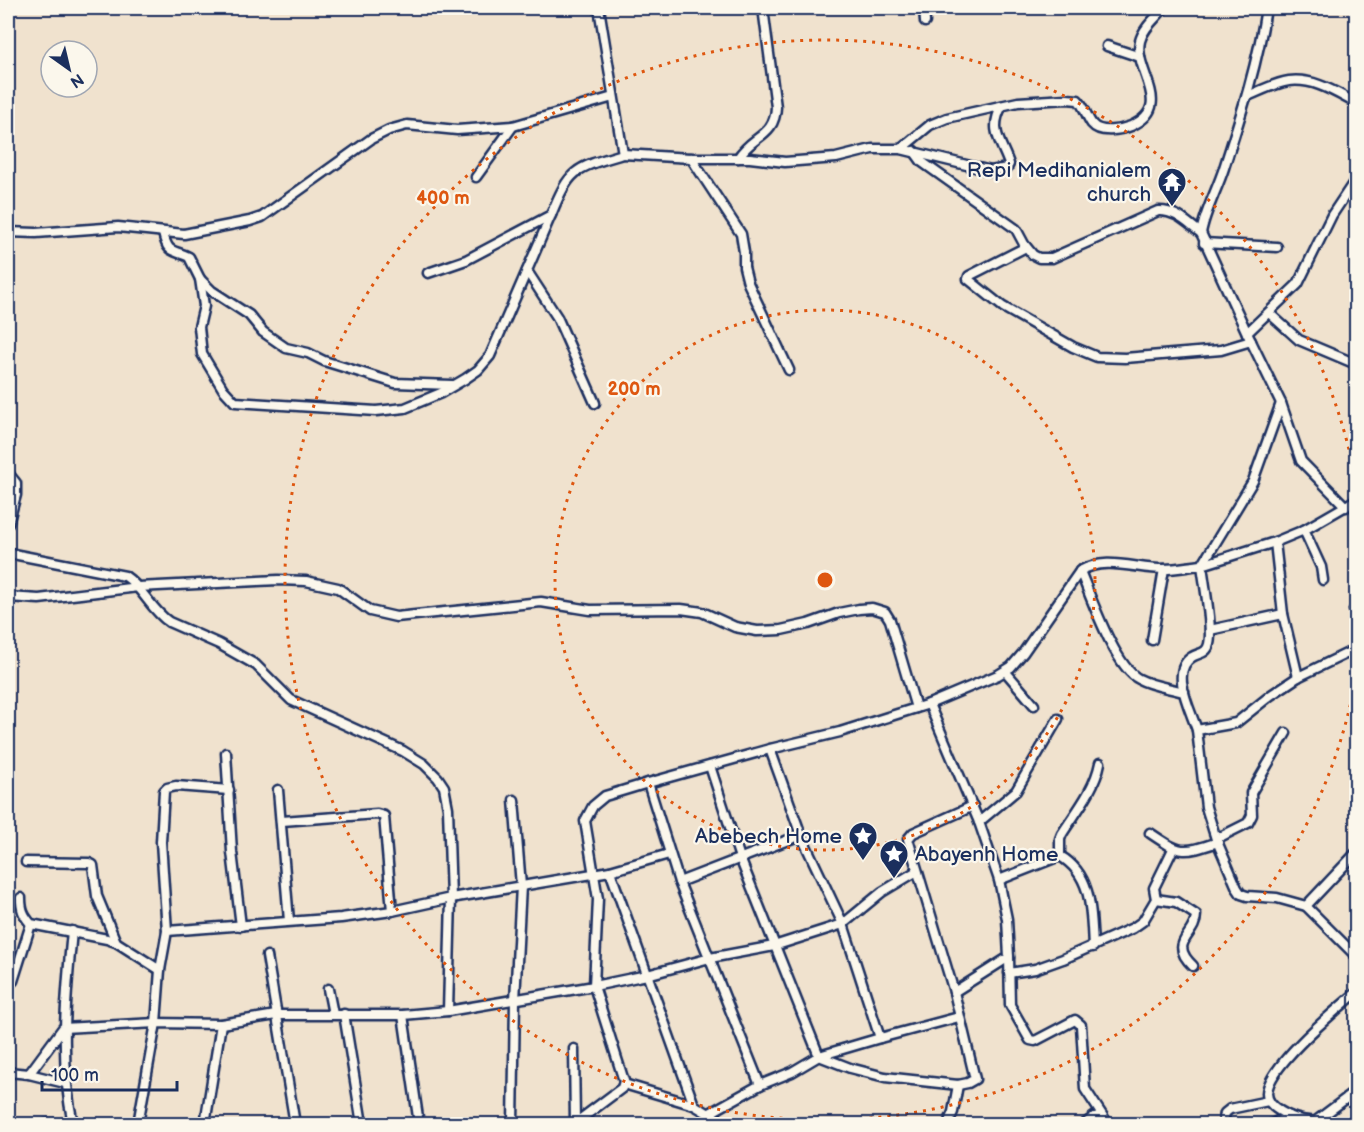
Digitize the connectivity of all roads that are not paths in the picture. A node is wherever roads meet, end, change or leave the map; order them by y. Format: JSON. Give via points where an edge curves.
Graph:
{"nodes":[{"id":1,"x":599,"y":8,"type":"edge"},
{"id":2,"x":764,"y":8,"type":"edge"},
{"id":3,"x":924,"y":8,"type":"edge"},
{"id":4,"x":1164,"y":8,"type":"edge"},
{"id":5,"x":1266,"y":8,"type":"edge"},
{"id":6,"x":925,"y":22,"type":"dead end"},
{"id":7,"x":1107,"y":46,"type":"dead end"},
{"id":8,"x":1140,"y":57,"type":"junction"},
{"id":9,"x":1248,"y":96,"type":"junction"},
{"id":10,"x":614,"y":97,"type":"junction"},
{"id":11,"x":1356,"y":103,"type":"edge"},
{"id":12,"x":1002,"y":106,"type":"junction"},
{"id":13,"x":513,"y":126,"type":"junction"},
{"id":14,"x":901,"y":149,"type":"junction"},
{"id":15,"x":914,"y":151,"type":"junction"},
{"id":16,"x":622,"y":154,"type":"junction"},
{"id":17,"x":691,"y":158,"type":"junction"},
{"id":18,"x":738,"y":158,"type":"junction"},
{"id":19,"x":476,"y":177,"type":"dead end"},
{"id":20,"x":1356,"y":179,"type":"edge"},
{"id":21,"x":551,"y":215,"type":"junction"},
{"id":22,"x":8,"y":232,"type":"edge"},
{"id":23,"x":163,"y":233,"type":"junction"},
{"id":24,"x":1201,"y":233,"type":"junction"},
{"id":25,"x":1204,"y":243,"type":"junction"},
{"id":26,"x":1026,"y":247,"type":"junction"},
{"id":27,"x":1276,"y":247,"type":"dead end"},
{"id":28,"x":527,"y":271,"type":"junction"},
{"id":29,"x":428,"y":273,"type":"dead end"},
{"id":30,"x":200,"y":279,"type":"junction"},
{"id":31,"x":1269,"y":313,"type":"junction"},
{"id":32,"x":1249,"y":337,"type":"junction"},
{"id":33,"x":1356,"y":364,"type":"edge"},
{"id":34,"x":789,"y":370,"type":"dead end"},
{"id":35,"x":453,"y":385,"type":"junction"},
{"id":36,"x":595,"y":402,"type":"dead end"},
{"id":37,"x":1281,"y":403,"type":"junction"},
{"id":38,"x":8,"y":473,"type":"edge"},
{"id":39,"x":1356,"y":500,"type":"edge"},
{"id":40,"x":1346,"y":507,"type":"junction"},
{"id":41,"x":8,"y":524,"type":"edge"},
{"id":42,"x":1304,"y":530,"type":"junction"},
{"id":43,"x":1275,"y":542,"type":"junction"},
{"id":44,"x":8,"y":553,"type":"edge"},
{"id":45,"x":1202,"y":565,"type":"junction"},
{"id":46,"x":1164,"y":569,"type":"junction"},
{"id":47,"x":1080,"y":571,"type":"junction"},
{"id":48,"x":1323,"y":580,"type":"dead end"},
{"id":49,"x":138,"y":587,"type":"junction"},
{"id":50,"x":8,"y":597,"type":"edge"},
{"id":51,"x":1282,"y":614,"type":"junction"},
{"id":52,"x":1210,"y":630,"type":"junction"},
{"id":53,"x":1152,"y":640,"type":"dead end"},
{"id":54,"x":1356,"y":649,"type":"edge"},
{"id":55,"x":1005,"y":670,"type":"junction"},
{"id":56,"x":1298,"y":677,"type":"junction"},
{"id":57,"x":1184,"y":692,"type":"junction"},
{"id":58,"x":929,"y":704,"type":"junction"},
{"id":59,"x":1034,"y":705,"type":"dead end"},
{"id":60,"x":916,"y":708,"type":"junction"},
{"id":61,"x":1058,"y":719,"type":"dead end"},
{"id":62,"x":1197,"y":730,"type":"junction"},
{"id":63,"x":1286,"y":733,"type":"dead end"},
{"id":64,"x":770,"y":749,"type":"junction"},
{"id":65,"x":226,"y":753,"type":"dead end"},
{"id":66,"x":1100,"y":763,"type":"dead end"},
{"id":67,"x":710,"y":766,"type":"junction"},
{"id":68,"x":648,"y":783,"type":"junction"},
{"id":69,"x":278,"y":789,"type":"dead end"},
{"id":70,"x":229,"y":790,"type":"junction"},
{"id":71,"x":514,"y":800,"type":"dead end"},
{"id":72,"x":973,"y":806,"type":"junction"},
{"id":73,"x":282,"y":821,"type":"junction"},
{"id":74,"x":979,"y":822,"type":"junction"},
{"id":75,"x":1150,"y":833,"type":"dead end"},
{"id":76,"x":801,"y":835,"type":"junction"},
{"id":77,"x":1217,"y":840,"type":"junction"},
{"id":78,"x":1173,"y":849,"type":"junction"},
{"id":79,"x":1356,"y":853,"type":"edge"},
{"id":80,"x":669,"y":854,"type":"junction"},
{"id":81,"x":1060,"y":856,"type":"junction"},
{"id":82,"x":740,"y":858,"type":"junction"},
{"id":83,"x":26,"y":862,"type":"dead end"},
{"id":84,"x":917,"y":871,"type":"junction"},
{"id":85,"x":610,"y":872,"type":"junction"},
{"id":86,"x":594,"y":873,"type":"junction"},
{"id":87,"x":999,"y":880,"type":"junction"},
{"id":88,"x":679,"y":882,"type":"junction"},
{"id":89,"x":521,"y":886,"type":"junction"},
{"id":90,"x":21,"y":898,"type":"dead end"},
{"id":91,"x":451,"y":898,"type":"junction"},
{"id":92,"x":1156,"y":899,"type":"junction"},
{"id":93,"x":1306,"y":906,"type":"junction"},
{"id":94,"x":392,"y":911,"type":"junction"},
{"id":95,"x":289,"y":921,"type":"junction"},
{"id":96,"x":31,"y":924,"type":"junction"},
{"id":97,"x":843,"y":924,"type":"junction"},
{"id":98,"x":240,"y":926,"type":"junction"},
{"id":99,"x":72,"y":931,"type":"junction"},
{"id":100,"x":166,"y":932,"type":"junction"},
{"id":101,"x":116,"y":942,"type":"junction"},
{"id":102,"x":774,"y":946,"type":"junction"},
{"id":103,"x":1093,"y":947,"type":"junction"},
{"id":104,"x":267,"y":956,"type":"dead end"},
{"id":105,"x":1356,"y":956,"type":"edge"},
{"id":106,"x":1009,"y":957,"type":"junction"},
{"id":107,"x":710,"y":958,"type":"junction"},
{"id":108,"x":1193,"y":966,"type":"dead end"},
{"id":109,"x":160,"y":970,"type":"junction"},
{"id":110,"x":1009,"y":973,"type":"junction"},
{"id":111,"x":647,"y":975,"type":"junction"},
{"id":112,"x":13,"y":981,"type":"edge"},
{"id":113,"x":594,"y":986,"type":"junction"},
{"id":114,"x":328,"y":989,"type":"dead end"},
{"id":115,"x":954,"y":992,"type":"junction"},
{"id":116,"x":1356,"y":993,"type":"edge"},
{"id":117,"x":515,"y":1000,"type":"junction"},
{"id":118,"x":448,"y":1011,"type":"junction"},
{"id":119,"x":333,"y":1014,"type":"junction"},
{"id":120,"x":344,"y":1014,"type":"junction"},
{"id":121,"x":276,"y":1015,"type":"junction"},
{"id":122,"x":403,"y":1015,"type":"junction"},
{"id":123,"x":959,"y":1017,"type":"junction"},
{"id":124,"x":156,"y":1023,"type":"junction"},
{"id":125,"x":222,"y":1024,"type":"junction"},
{"id":126,"x":63,"y":1028,"type":"junction"},
{"id":127,"x":880,"y":1038,"type":"junction"},
{"id":128,"x":574,"y":1049,"type":"dead end"},
{"id":129,"x":819,"y":1056,"type":"junction"},
{"id":130,"x":8,"y":1072,"type":"edge"},
{"id":131,"x":29,"y":1074,"type":"junction"},
{"id":132,"x":66,"y":1083,"type":"junction"},
{"id":133,"x":624,"y":1084,"type":"junction"},
{"id":134,"x":760,"y":1085,"type":"junction"},
{"id":135,"x":958,"y":1085,"type":"junction"},
{"id":136,"x":1356,"y":1091,"type":"edge"},
{"id":137,"x":1268,"y":1101,"type":"junction"},
{"id":138,"x":694,"y":1105,"type":"junction"},
{"id":139,"x":708,"y":1114,"type":"junction"},
{"id":140,"x":1288,"y":1116,"type":"junction"},
{"id":141,"x":1102,"y":1117,"type":"junction"},
{"id":142,"x":1317,"y":1123,"type":"edge"},
{"id":143,"x":72,"y":1124,"type":"edge"},
{"id":144,"x":574,"y":1124,"type":"edge"},
{"id":145,"x":726,"y":1124,"type":"edge"},
{"id":146,"x":46,"y":1125,"type":"edge"},
{"id":147,"x":138,"y":1125,"type":"edge"},
{"id":148,"x":205,"y":1125,"type":"edge"},
{"id":149,"x":295,"y":1125,"type":"edge"},
{"id":150,"x":362,"y":1125,"type":"edge"},
{"id":151,"x":419,"y":1125,"type":"edge"},
{"id":152,"x":513,"y":1125,"type":"edge"},
{"id":153,"x":948,"y":1125,"type":"edge"},
{"id":154,"x":1085,"y":1125,"type":"edge"},
{"id":155,"x":1108,"y":1125,"type":"edge"},
{"id":156,"x":1223,"y":1125,"type":"edge"},
{"id":157,"x":1272,"y":1125,"type":"edge"}],
"edges":[{"from":1,"to":10,"type":"street"},
{"from":2,"to":18,"type":"street","via":[[775,120]]},
{"from":3,"to":6,"type":"street"},
{"from":4,"to":8,"type":"street","via":[[1142,34]]},
{"from":5,"to":9,"type":"street"},
{"from":7,"to":8,"type":"street"},
{"from":8,"to":12,"type":"street","via":[[1151,110],[1131,126],[1096,127],[1074,99]]},
{"from":9,"to":11,"type":"street","via":[[1290,81],[1318,84]]},
{"from":9,"to":24,"type":"street"},
{"from":10,"to":13,"type":"street"},
{"from":10,"to":16,"type":"street"},
{"from":12,"to":14,"type":"street","via":[[935,123]]},
{"from":12,"to":15,"type":"street","via":[[996,133],[1008,161],[1005,169],[992,171]]},
{"from":13,"to":19,"type":"street"},
{"from":13,"to":23,"type":"street","via":[[457,130],[407,125],[389,130],[262,217],[184,234]]},
{"from":14,"to":15,"type":"street"},
{"from":14,"to":18,"type":"street","via":[[872,149],[836,158],[785,162]]},
{"from":15,"to":26,"type":"street","via":[[922,162],[1016,229]]},
{"from":16,"to":17,"type":"street"},
{"from":16,"to":21,"type":"street","via":[[569,177]]},
{"from":17,"to":18,"type":"street"},
{"from":17,"to":34,"type":"street","via":[[741,234],[748,283]]},
{"from":20,"to":31,"type":"street","via":[[1332,215],[1298,284]]},
{"from":21,"to":28,"type":"street"},
{"from":21,"to":29,"type":"street","via":[[466,260]]},
{"from":22,"to":23,"type":"street","via":[[118,227]]},
{"from":23,"to":30,"type":"street","via":[[171,251],[189,257]]},
{"from":24,"to":25,"type":"street"},
{"from":24,"to":26,"type":"street","via":[[1174,213],[1158,211],[1052,258],[1039,258]]},
{"from":25,"to":27,"type":"street"},
{"from":25,"to":32,"type":"street"},
{"from":26,"to":32,"type":"street","via":[[968,279],[1003,307],[1096,357],[1221,350]]},
{"from":28,"to":35,"type":"street","via":[[489,356],[478,370]]},
{"from":28,"to":36,"type":"street","via":[[557,317]]},
{"from":30,"to":35,"type":"street","via":[[286,348],[395,382]]},
{"from":30,"to":35,"type":"street","via":[[204,306],[199,327],[202,354],[235,402],[376,411],[405,408]]},
{"from":31,"to":32,"type":"street"},
{"from":31,"to":33,"type":"street","via":[[1299,340]]},
{"from":32,"to":37,"type":"street"},
{"from":37,"to":40,"type":"street","via":[[1301,461]]},
{"from":37,"to":45,"type":"street","via":[[1253,482]]},
{"from":38,"to":41,"type":"street","via":[[16,483],[16,495]]},
{"from":39,"to":40,"type":"street"},
{"from":40,"to":42,"type":"street"},
{"from":42,"to":43,"type":"street"},
{"from":42,"to":48,"type":"street"},
{"from":43,"to":45,"type":"street"},
{"from":43,"to":51,"type":"street"},
{"from":44,"to":49,"type":"street","via":[[119,574]]},
{"from":45,"to":46,"type":"street"},
{"from":45,"to":52,"type":"street"},
{"from":46,"to":47,"type":"street","via":[[1109,563]]},
{"from":46,"to":53,"type":"street"},
{"from":47,"to":55,"type":"street","via":[[1023,653]]},
{"from":47,"to":57,"type":"street","via":[[1115,652],[1128,670],[1140,680]]},
{"from":49,"to":50,"type":"street","via":[[39,599]]},
{"from":49,"to":60,"type":"street","via":[[278,579],[338,588],[370,611],[396,617],[542,602],[590,610],[681,609],[702,612],[735,627],[756,631],[781,630],[839,613],[872,609],[885,612],[890,620]]},
{"from":49,"to":91,"type":"street","via":[[162,617],[256,665],[291,700],[424,764],[444,788]]},
{"from":51,"to":52,"type":"street"},
{"from":51,"to":56,"type":"street"},
{"from":52,"to":57,"type":"street","via":[[1207,648],[1191,657],[1182,669]]},
{"from":54,"to":56,"type":"street"},
{"from":55,"to":58,"type":"street"},
{"from":55,"to":59,"type":"street"},
{"from":56,"to":62,"type":"street","via":[[1236,723]]},
{"from":57,"to":62,"type":"street"},
{"from":58,"to":60,"type":"street"},
{"from":58,"to":72,"type":"street"},
{"from":60,"to":64,"type":"street"},
{"from":61,"to":74,"type":"street","via":[[1016,791]]},
{"from":62,"to":77,"type":"street","via":[[1206,807]]},
{"from":63,"to":77,"type":"street","via":[[1251,793],[1252,815],[1248,823]]},
{"from":64,"to":67,"type":"street"},
{"from":64,"to":76,"type":"street"},
{"from":65,"to":70,"type":"street"},
{"from":66,"to":81,"type":"street","via":[[1093,786],[1062,834]]},
{"from":67,"to":68,"type":"street"},
{"from":67,"to":82,"type":"street"},
{"from":68,"to":80,"type":"street"},
{"from":68,"to":86,"type":"street","via":[[605,796],[588,813],[585,821]]},
{"from":69,"to":73,"type":"street"},
{"from":70,"to":98,"type":"street"},
{"from":70,"to":100,"type":"street","via":[[176,786],[164,791],[161,842]]},
{"from":71,"to":89,"type":"street"},
{"from":72,"to":74,"type":"street"},
{"from":72,"to":84,"type":"street","via":[[909,836]]},
{"from":73,"to":94,"type":"street","via":[[384,816]]},
{"from":73,"to":95,"type":"street"},
{"from":74,"to":87,"type":"street"},
{"from":75,"to":78,"type":"street"},
{"from":76,"to":82,"type":"street"},
{"from":76,"to":97,"type":"street"},
{"from":77,"to":78,"type":"street","via":[[1190,851]]},
{"from":77,"to":93,"type":"street","via":[[1241,894]]},
{"from":78,"to":92,"type":"street","via":[[1154,888]]},
{"from":79,"to":93,"type":"street"},
{"from":80,"to":85,"type":"street"},
{"from":80,"to":88,"type":"street"},
{"from":81,"to":87,"type":"street"},
{"from":81,"to":103,"type":"street","via":[[1074,867],[1085,884]]},
{"from":82,"to":88,"type":"street"},
{"from":82,"to":102,"type":"street"},
{"from":83,"to":101,"type":"street","via":[[93,865],[97,896]]},
{"from":84,"to":97,"type":"street","via":[[882,892]]},
{"from":84,"to":115,"type":"street"},
{"from":85,"to":86,"type":"street"},
{"from":85,"to":111,"type":"street"},
{"from":86,"to":89,"type":"street"},
{"from":86,"to":113,"type":"street","via":[[598,899]]},
{"from":87,"to":106,"type":"street"},
{"from":88,"to":107,"type":"street"},
{"from":89,"to":91,"type":"street"},
{"from":89,"to":117,"type":"street"},
{"from":90,"to":96,"type":"street","via":[[21,910]]},
{"from":91,"to":94,"type":"street"},
{"from":91,"to":118,"type":"street"},
{"from":92,"to":103,"type":"street","via":[[1139,925]]},
{"from":92,"to":108,"type":"street","via":[[1176,902],[1196,915],[1182,945]]},
{"from":93,"to":105,"type":"street"},
{"from":94,"to":95,"type":"street"},
{"from":95,"to":98,"type":"street"},
{"from":96,"to":99,"type":"street"},
{"from":96,"to":112,"type":"street"},
{"from":97,"to":102,"type":"street"},
{"from":97,"to":127,"type":"street"},
{"from":98,"to":100,"type":"street"},
{"from":99,"to":101,"type":"street"},
{"from":99,"to":126,"type":"street"},
{"from":100,"to":109,"type":"street"},
{"from":101,"to":109,"type":"street"},
{"from":102,"to":107,"type":"street"},
{"from":102,"to":129,"type":"street"},
{"from":103,"to":110,"type":"street","via":[[1035,969]]},
{"from":104,"to":121,"type":"street"},
{"from":106,"to":110,"type":"street"},
{"from":106,"to":115,"type":"street"},
{"from":107,"to":111,"type":"street"},
{"from":107,"to":134,"type":"street"},
{"from":109,"to":124,"type":"street"},
{"from":110,"to":141,"type":"street","via":[[1010,1005],[1030,1040],[1075,1020],[1081,1025],[1085,1089]]},
{"from":111,"to":113,"type":"street"},
{"from":111,"to":138,"type":"street"},
{"from":113,"to":117,"type":"street"},
{"from":113,"to":133,"type":"street"},
{"from":114,"to":119,"type":"street"},
{"from":115,"to":123,"type":"street"},
{"from":116,"to":137,"type":"street","via":[[1279,1069],[1270,1082]]},
{"from":117,"to":118,"type":"street"},
{"from":117,"to":152,"type":"street"},
{"from":118,"to":122,"type":"street"},
{"from":119,"to":120,"type":"street"},
{"from":119,"to":121,"type":"street"},
{"from":120,"to":122,"type":"street"},
{"from":120,"to":150,"type":"street"},
{"from":121,"to":125,"type":"street"},
{"from":121,"to":149,"type":"street"},
{"from":122,"to":151,"type":"street"},
{"from":123,"to":127,"type":"street"},
{"from":123,"to":135,"type":"street","via":[[975,1076],[972,1081]]},
{"from":124,"to":125,"type":"street"},
{"from":124,"to":126,"type":"street"},
{"from":124,"to":147,"type":"street"},
{"from":125,"to":148,"type":"street"},
{"from":126,"to":131,"type":"street"},
{"from":126,"to":132,"type":"street"},
{"from":127,"to":129,"type":"street"},
{"from":128,"to":144,"type":"street"},
{"from":129,"to":134,"type":"street"},
{"from":129,"to":135,"type":"street","via":[[885,1077]]},
{"from":130,"to":131,"type":"street"},
{"from":131,"to":132,"type":"street"},
{"from":132,"to":143,"type":"street"},
{"from":133,"to":138,"type":"street"},
{"from":133,"to":144,"type":"street"},
{"from":134,"to":139,"type":"street"},
{"from":135,"to":153,"type":"street"},
{"from":136,"to":142,"type":"street"},
{"from":137,"to":140,"type":"street"},
{"from":137,"to":156,"type":"street","via":[[1230,1109]]},
{"from":138,"to":139,"type":"street"},
{"from":139,"to":145,"type":"street"},
{"from":140,"to":142,"type":"street"},
{"from":140,"to":157,"type":"street"},
{"from":141,"to":154,"type":"street","via":[[1094,1117]]},
{"from":141,"to":155,"type":"street"},
{"from":143,"to":146,"type":"street"}]}
